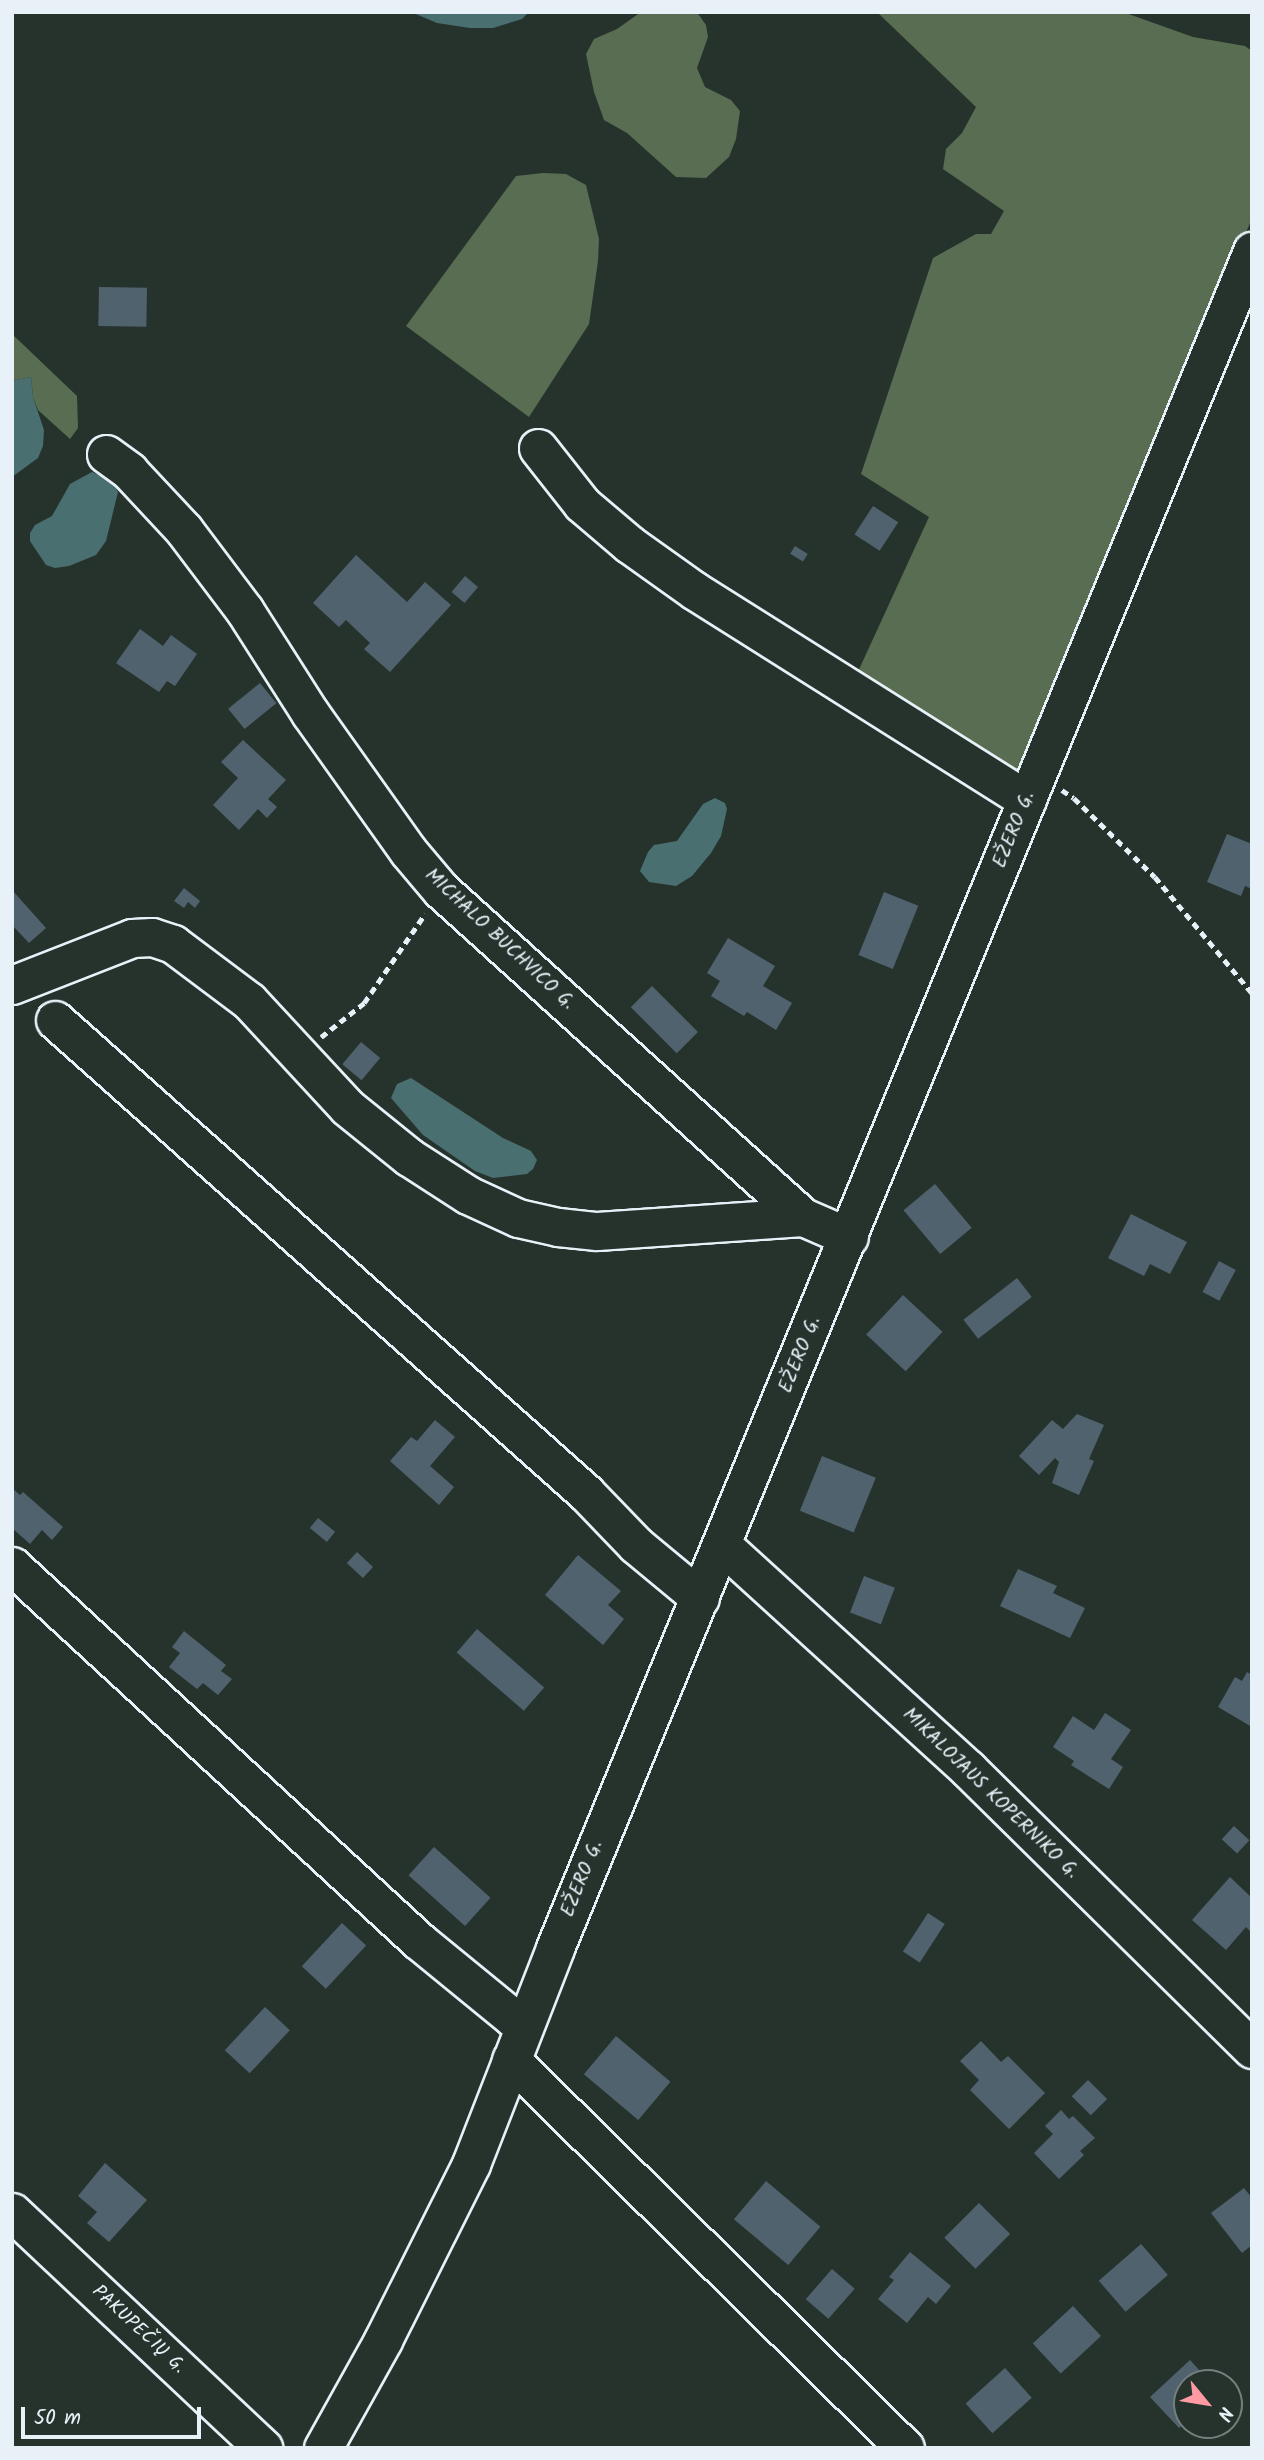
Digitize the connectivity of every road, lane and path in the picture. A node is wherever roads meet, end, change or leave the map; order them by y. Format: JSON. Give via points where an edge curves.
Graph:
{"nodes":[{"id":1,"x":1252,"y":251,"type":"edge"},
{"id":2,"x":538,"y":448,"type":"dead end"},
{"id":3,"x":106,"y":454,"type":"dead end"},
{"id":4,"x":1032,"y":788,"type":"junction"},
{"id":5,"x":441,"y":890,"type":"junction"},
{"id":6,"x":20,"y":987,"type":"edge"},
{"id":7,"x":1252,"y":992,"type":"edge"},
{"id":8,"x":296,"y":1051,"type":"junction"},
{"id":9,"x":803,"y":1217,"type":"junction"},
{"id":10,"x":849,"y":1237,"type":"junction"},
{"id":11,"x":722,"y":1545,"type":"junction"},
{"id":12,"x":12,"y":1566,"type":"edge"},
{"id":13,"x":700,"y":1598,"type":"junction"},
{"id":14,"x":525,"y":2024,"type":"junction"},
{"id":15,"x":1252,"y":2049,"type":"edge"},
{"id":16,"x":511,"y":2060,"type":"junction"},
{"id":17,"x":12,"y":2212,"type":"edge"},
{"id":18,"x":263,"y":2448,"type":"edge"},
{"id":19,"x":323,"y":2448,"type":"edge"},
{"id":20,"x":905,"y":2448,"type":"edge"}],
"edges":[{"from":1,"to":4,"type":"street","name":"EŽERO G."},
{"from":2,"to":4,"type":"street","via":[[582,504],[695,591]]},
{"from":3,"to":5,"type":"street","name":"MICHALO BUCHVICO G.","via":[[130,471],[184,530],[245,611],[355,777]]},
{"from":4,"to":7,"type":"path","via":[[1074,798],[1155,877]]},
{"from":4,"to":10,"type":"street","name":"EŽERO G."},
{"from":5,"to":8,"type":"path","via":[[364,1003]]},
{"from":5,"to":9,"type":"street","name":"MICHALO BUCHVICO G."},
{"from":6,"to":8,"type":"street","via":[[132,937],[152,937],[173,944],[249,1001]]},
{"from":6,"to":13,"type":"street"},
{"from":8,"to":9,"type":"street","via":[[348,1107],[409,1157],[468,1195],[518,1218],[597,1231]]},
{"from":9,"to":10,"type":"street","name":"MICHALO BUCHVICO G."},
{"from":10,"to":11,"type":"street","name":"EŽERO G."},
{"from":11,"to":13,"type":"street","name":"EŽERO G."},
{"from":11,"to":15,"type":"street","name":"MIKALOJAUS KOPERNIKO G.","via":[[968,1769]]},
{"from":12,"to":14,"type":"street","via":[[419,1941]]},
{"from":13,"to":14,"type":"street","name":"EŽERO G."},
{"from":14,"to":16,"type":"street","name":"EŽERO G."},
{"from":16,"to":19,"type":"street","name":"EŽERO G.","via":[[454,2199]]},
{"from":16,"to":20,"type":"street"},
{"from":17,"to":18,"type":"street","name":"PAKUPEČIŲ G."}]}
